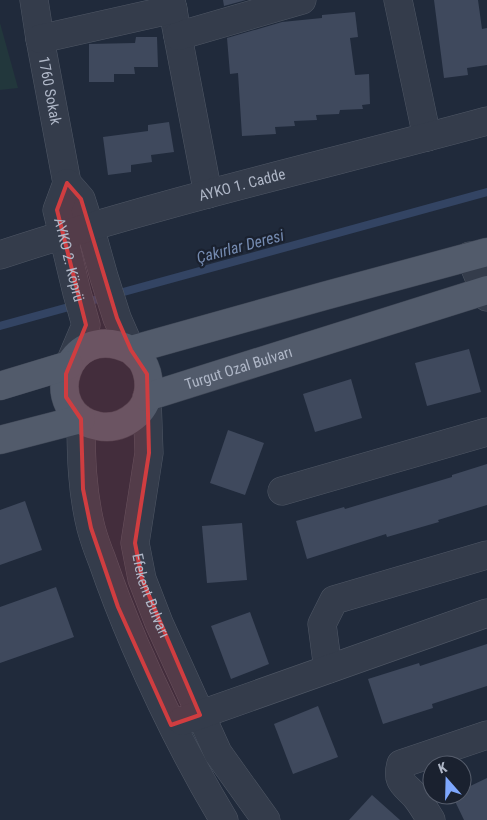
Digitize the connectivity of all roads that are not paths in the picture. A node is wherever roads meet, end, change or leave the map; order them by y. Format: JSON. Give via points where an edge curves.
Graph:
{"nodes":[{"id":1,"x":34,"y":0,"type":"edge"},
{"id":2,"x":302,"y":0,"type":"edge"},
{"id":3,"x":398,"y":0,"type":"edge"},
{"id":4,"x":172,"y":4,"type":"edge"},
{"id":5,"x":178,"y":36,"type":"junction"},
{"id":6,"x":40,"y":39,"type":"junction"},
{"id":7,"x":487,"y":121,"type":"edge"},
{"id":8,"x":428,"y":137,"type":"junction"},
{"id":9,"x":67,"y":183,"type":"junction"},
{"id":10,"x":208,"y":194,"type":"junction"},
{"id":11,"x":90,"y":226,"type":"junction"},
{"id":12,"x":62,"y":234,"type":"junction"},
{"id":13,"x":479,"y":254,"type":"edge"},
{"id":14,"x":0,"y":255,"type":"edge"},
{"id":15,"x":486,"y":293,"type":"edge"},
{"id":16,"x":131,"y":350,"type":"junction"},
{"id":17,"x":69,"y":365,"type":"junction"},
{"id":18,"x":0,"y":386,"type":"edge"},
{"id":19,"x":147,"y":397,"type":"junction"},
{"id":20,"x":81,"y":419,"type":"junction"},
{"id":21,"x":487,"y":432,"type":"edge"},
{"id":22,"x":0,"y":440,"type":"edge"},
{"id":23,"x":282,"y":491,"type":"dead end"},
{"id":24,"x":487,"y":555,"type":"edge"},
{"id":25,"x":487,"y":613,"type":"edge"},
{"id":26,"x":328,"y":669,"type":"junction"},
{"id":27,"x":200,"y":715,"type":"junction"},
{"id":28,"x":171,"y":725,"type":"junction"},
{"id":29,"x":487,"y":735,"type":"edge"},
{"id":30,"x":224,"y":820,"type":"edge"},
{"id":31,"x":266,"y":820,"type":"edge"},
{"id":32,"x":431,"y":820,"type":"edge"}],
"edges":[{"from":1,"to":6,"type":"street","name":"1760 Sokak"},
{"from":2,"to":5,"type":"street"},
{"from":3,"to":8,"type":"street"},
{"from":4,"to":5,"type":"street"},
{"from":4,"to":6,"type":"street"},
{"from":5,"to":10,"type":"street"},
{"from":6,"to":9,"type":"street","name":"1760 Sokak"},
{"from":7,"to":8,"type":"street","name":"AYKO 1. Cadde"},
{"from":8,"to":10,"type":"street","name":"AYKO 1. Cadde"},
{"from":9,"to":11,"type":"street","name":"AYKO 2. Köprü","via":[[80,200]]},
{"from":9,"to":12,"type":"street","name":"AYKO 2. Köprü","via":[[57,210]]},
{"from":10,"to":11,"type":"street","name":"AYKO 1. Cadde"},
{"from":11,"to":12,"type":"street","name":"AYKO 1. Cadde"},
{"from":11,"to":16,"type":"street","name":"AYKO 2. Köprü","via":[[117,318]]},
{"from":12,"to":14,"type":"street","name":"AYKO 1. Cadde"},
{"from":12,"to":17,"type":"street","name":"AYKO 2. Köprü","via":[[86,325]]},
{"from":13,"to":15,"type":"street"},
{"from":13,"to":16,"type":"main road"},
{"from":15,"to":19,"type":"main road","name":"Turgut Ozal Bulvarı"},
{"from":16,"to":17,"type":"main road","via":[[107,343],[94,345],[83,350]]},
{"from":16,"to":19,"type":"main road","name":"Efekent Bulvarı","via":[[142,361],[148,374]]},
{"from":17,"to":18,"type":"main road"},
{"from":17,"to":20,"type":"main road","via":[[64,383],[66,397]]},
{"from":19,"to":20,"type":"main road","via":[[139,413],[117,426],[92,425]]},
{"from":19,"to":27,"type":"street","name":"Efekent Bulvarı","via":[[149,453],[136,543],[142,579]]},
{"from":20,"to":22,"type":"main road"},
{"from":20,"to":28,"type":"street","via":[[83,489],[91,528],[118,607]]},
{"from":21,"to":23,"type":"street"},
{"from":24,"to":26,"type":"street","via":[[334,600],[322,624]]},
{"from":25,"to":26,"type":"street"},
{"from":26,"to":27,"type":"street"},
{"from":27,"to":28,"type":"street"},
{"from":27,"to":31,"type":"street","name":"Efekent Bulvarı","via":[[218,753]]},
{"from":28,"to":30,"type":"street"},
{"from":29,"to":32,"type":"street","via":[[401,764],[398,773],[402,784]]}]}
